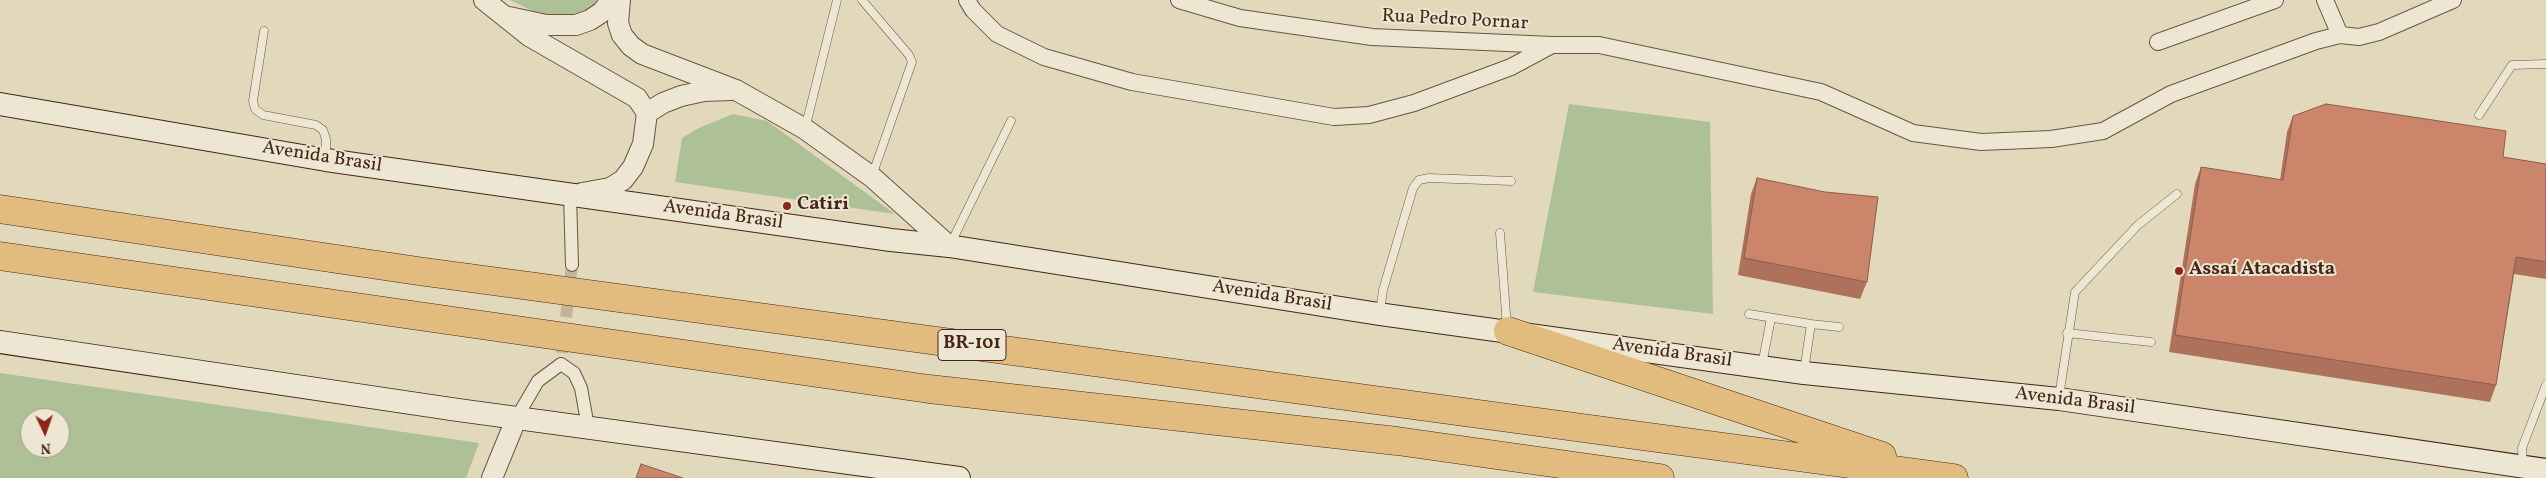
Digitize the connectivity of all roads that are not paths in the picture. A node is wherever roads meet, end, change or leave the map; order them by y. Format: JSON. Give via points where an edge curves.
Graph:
{"nodes":[{"id":1,"x":611,"y":0,"type":"edge"},
{"id":2,"x":620,"y":0,"type":"edge"},
{"id":3,"x":837,"y":0,"type":"edge"},
{"id":4,"x":862,"y":0,"type":"edge"},
{"id":5,"x":967,"y":0,"type":"edge"},
{"id":6,"x":1179,"y":0,"type":"edge"},
{"id":7,"x":2274,"y":0,"type":"edge"},
{"id":8,"x":2325,"y":0,"type":"edge"},
{"id":9,"x":2453,"y":0,"type":"edge"},
{"id":10,"x":492,"y":5,"type":"edge"},
{"id":11,"x":264,"y":31,"type":"dead end"},
{"id":12,"x":2340,"y":35,"type":"junction"},
{"id":13,"x":2158,"y":42,"type":"dead end"},
{"id":14,"x":1552,"y":45,"type":"junction"},
{"id":15,"x":2546,"y":64,"type":"edge"},
{"id":16,"x":736,"y":90,"type":"junction"},
{"id":17,"x":0,"y":104,"type":"edge"},
{"id":18,"x":36,"y":109,"type":"junction"},
{"id":19,"x":647,"y":113,"type":"junction"},
{"id":20,"x":2478,"y":115,"type":"dead end"},
{"id":21,"x":0,"y":117,"type":"edge"},
{"id":22,"x":1011,"y":121,"type":"dead end"},
{"id":23,"x":806,"y":129,"type":"junction"},
{"id":24,"x":326,"y":160,"type":"junction"},
{"id":25,"x":872,"y":177,"type":"junction"},
{"id":26,"x":1511,"y":180,"type":"dead end"},
{"id":27,"x":570,"y":194,"type":"junction"},
{"id":28,"x":2177,"y":194,"type":"dead end"},
{"id":29,"x":0,"y":209,"type":"edge"},
{"id":30,"x":1500,"y":233,"type":"dead end"},
{"id":31,"x":949,"y":246,"type":"junction"},
{"id":32,"x":0,"y":256,"type":"edge"},
{"id":33,"x":572,"y":265,"type":"tunnel mouth"},
{"id":34,"x":1380,"y":314,"type":"junction"},
{"id":35,"x":1749,"y":314,"type":"dead end"},
{"id":36,"x":1771,"y":318,"type":"junction"},
{"id":37,"x":1811,"y":324,"type":"junction"},
{"id":38,"x":1839,"y":327,"type":"dead end"},
{"id":39,"x":1508,"y":331,"type":"junction"},
{"id":40,"x":2068,"y":333,"type":"junction"},
{"id":41,"x":1,"y":342,"type":"edge"},
{"id":42,"x":2151,"y":342,"type":"dead end"},
{"id":43,"x":1762,"y":367,"type":"junction"},
{"id":44,"x":1804,"y":373,"type":"junction"},
{"id":45,"x":2546,"y":386,"type":"edge"},
{"id":46,"x":2059,"y":398,"type":"junction"},
{"id":47,"x":517,"y":417,"type":"junction"},
{"id":48,"x":588,"y":427,"type":"junction"},
{"id":49,"x":2524,"y":466,"type":"junction"},
{"id":50,"x":2546,"y":470,"type":"edge"},
{"id":51,"x":1949,"y":477,"type":"edge"},
{"id":52,"x":492,"y":478,"type":"edge"},
{"id":53,"x":959,"y":478,"type":"edge"},
{"id":54,"x":1660,"y":478,"type":"edge"}],
"edges":[{"from":1,"to":10,"type":"street","via":[[602,12],[576,25],[546,25]]},
{"from":2,"to":16,"type":"street","via":[[618,23],[631,46],[642,54]]},
{"from":3,"to":23,"type":"lane"},
{"from":4,"to":25,"type":"lane","via":[[912,62]]},
{"from":5,"to":14,"type":"street","via":[[997,34],[1044,56],[1132,82],[1334,117],[1369,115],[1414,103],[1511,67]]},
{"from":6,"to":14,"type":"street","name":"Rua Pedro Pornar","via":[[1240,18],[1372,37]]},
{"from":7,"to":13,"type":"street"},
{"from":8,"to":12,"type":"street"},
{"from":9,"to":12,"type":"street","name":"Rua Pedro Pornar","via":[[2379,32],[2359,37]]},
{"from":10,"to":19,"type":"street","via":[[529,36],[637,98]]},
{"from":11,"to":24,"type":"lane","via":[[253,101],[255,109],[263,115],[316,125],[323,130]]},
{"from":12,"to":14,"type":"street","name":"Rua Pedro Pornar","via":[[2171,94],[2103,131],[2050,139],[1981,142],[1913,133],[1821,92],[1599,45]]},
{"from":15,"to":20,"type":"lane","via":[[2512,65]]},
{"from":16,"to":19,"type":"street","via":[[681,96]]},
{"from":16,"to":23,"type":"street"},
{"from":17,"to":18,"type":"main road","name":"Avenida Brasil"},
{"from":18,"to":21,"type":"main road"},
{"from":18,"to":24,"type":"main road","name":"Avenida Brasil"},
{"from":19,"to":27,"type":"street","via":[[643,144],[623,180],[610,188]]},
{"from":22,"to":31,"type":"lane"},
{"from":23,"to":25,"type":"street"},
{"from":24,"to":27,"type":"main road","name":"Avenida Brasil"},
{"from":25,"to":31,"type":"street"},
{"from":26,"to":34,"type":"lane","via":[[1419,180],[1412,188],[1383,290]]},
{"from":27,"to":31,"type":"main road","name":"Avenida Brasil"},
{"from":27,"to":33,"type":"street"},
{"from":28,"to":40,"type":"lane","via":[[2138,225],[2075,292]]},
{"from":29,"to":51,"type":"highway","number":"BR-101","via":[[418,271]]},
{"from":30,"to":39,"type":"lane"},
{"from":31,"to":34,"type":"main road","name":"Avenida Brasil"},
{"from":32,"to":54,"type":"highway","via":[[929,389],[1397,441]]},
{"from":34,"to":39,"type":"main road","name":"Avenida Brasil"},
{"from":35,"to":36,"type":"lane"},
{"from":36,"to":37,"type":"lane"},
{"from":36,"to":43,"type":"lane"},
{"from":37,"to":38,"type":"lane"},
{"from":37,"to":44,"type":"lane"},
{"from":39,"to":43,"type":"main road","name":"Avenida Brasil"},
{"from":39,"to":51,"type":"highway"},
{"from":40,"to":42,"type":"lane"},
{"from":40,"to":46,"type":"lane"},
{"from":41,"to":47,"type":"main road"},
{"from":43,"to":44,"type":"main road","name":"Avenida Brasil"},
{"from":44,"to":46,"type":"main road","name":"Avenida Brasil"},
{"from":45,"to":49,"type":"lane","via":[[2522,448]]},
{"from":46,"to":49,"type":"main road","name":"Avenida Brasil"},
{"from":47,"to":48,"type":"main road"},
{"from":47,"to":48,"type":"street","via":[[538,381],[561,359],[574,373],[581,388]]},
{"from":47,"to":52,"type":"street"},
{"from":48,"to":53,"type":"main road"},
{"from":49,"to":50,"type":"main road","name":"Avenida Brasil"}]}
